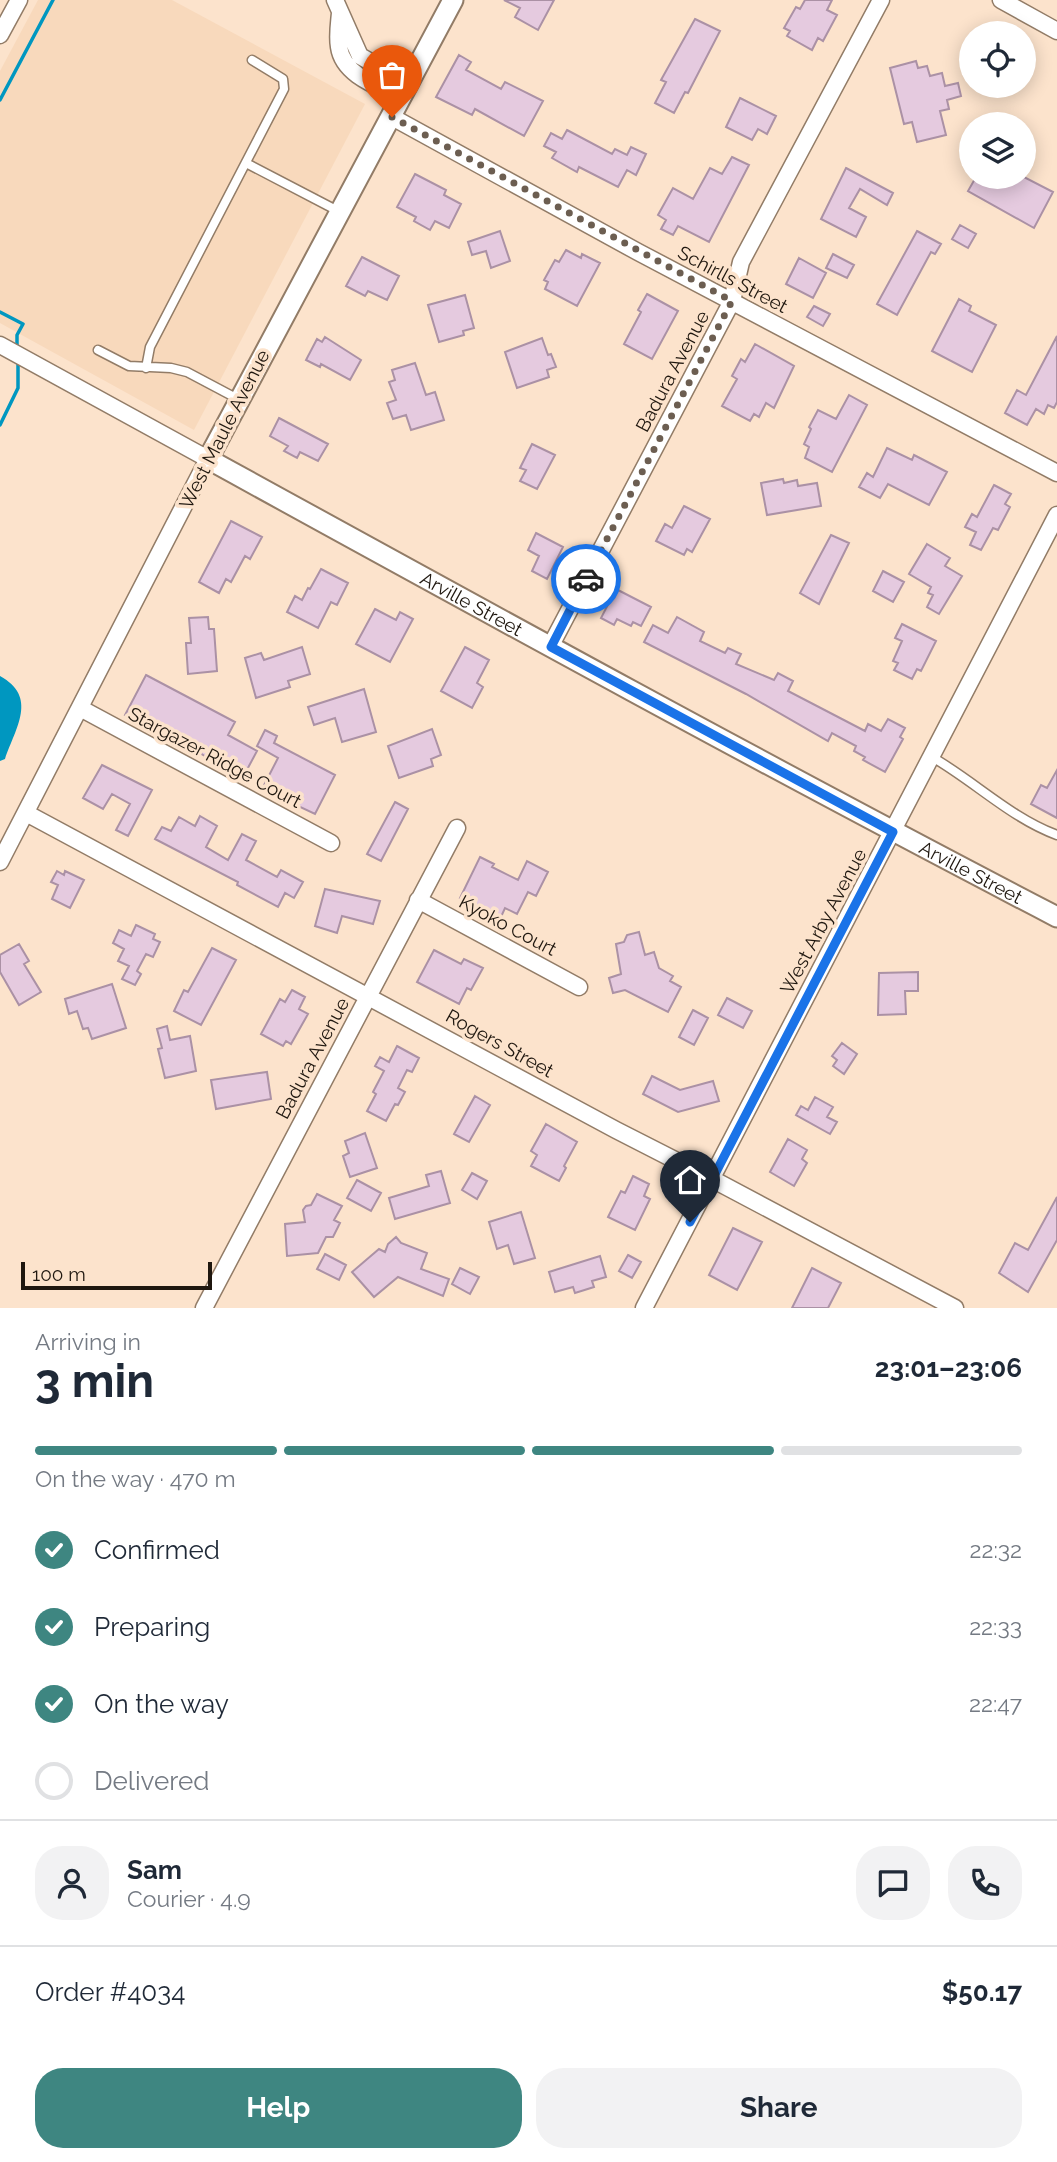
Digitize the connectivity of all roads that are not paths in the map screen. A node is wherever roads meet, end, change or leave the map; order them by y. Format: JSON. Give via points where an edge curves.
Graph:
{"nodes":[{"id":1,"x":19,"y":0,"type":"edge"},
{"id":2,"x":453,"y":0,"type":"edge"},
{"id":3,"x":881,"y":0,"type":"edge"},
{"id":4,"x":1001,"y":0,"type":"edge"},
{"id":5,"x":337,"y":7,"type":"edge"},
{"id":6,"x":1057,"y":31,"type":"edge"},
{"id":7,"x":0,"y":35,"type":"edge"},
{"id":8,"x":252,"y":60,"type":"dead end"},
{"id":9,"x":406,"y":91,"type":"junction"},
{"id":10,"x":392,"y":117,"type":"junction"},
{"id":11,"x":246,"y":163,"type":"junction"},
{"id":12,"x":340,"y":212,"type":"junction"},
{"id":13,"x":732,"y":301,"type":"junction"},
{"id":14,"x":0,"y":345,"type":"edge"},
{"id":15,"x":98,"y":349,"type":"dead end"},
{"id":16,"x":146,"y":368,"type":"junction"},
{"id":17,"x":239,"y":400,"type":"junction"},
{"id":18,"x":208,"y":459,"type":"junction"},
{"id":19,"x":1057,"y":473,"type":"edge"},
{"id":20,"x":1057,"y":515,"type":"edge"},
{"id":21,"x":551,"y":647,"type":"junction"},
{"id":22,"x":80,"y":708,"type":"junction"},
{"id":23,"x":932,"y":757,"type":"junction"},
{"id":24,"x":26,"y":813,"type":"junction"},
{"id":25,"x":457,"y":828,"type":"dead end"},
{"id":26,"x":893,"y":832,"type":"junction"},
{"id":27,"x":1057,"y":835,"type":"edge"},
{"id":28,"x":331,"y":843,"type":"dead end"},
{"id":29,"x":0,"y":862,"type":"edge"},
{"id":30,"x":418,"y":900,"type":"junction"},
{"id":31,"x":1057,"y":917,"type":"edge"},
{"id":32,"x":579,"y":987,"type":"dead end"},
{"id":33,"x":369,"y":996,"type":"junction"},
{"id":34,"x":712,"y":1179,"type":"junction"},
{"id":35,"x":204,"y":1308,"type":"edge"},
{"id":36,"x":644,"y":1308,"type":"edge"},
{"id":37,"x":955,"y":1308,"type":"edge"}],
"edges":[{"from":1,"to":7,"type":"street"},
{"from":2,"to":9,"type":"street","name":"West Maule Avenue"},
{"from":3,"to":13,"type":"street","name":"Badura Avenue","via":[[741,262]]},
{"from":4,"to":6,"type":"street"},
{"from":5,"to":9,"type":"street","via":[[339,51]]},
{"from":8,"to":11,"type":"lane","via":[[283,79],[285,85]]},
{"from":9,"to":10,"type":"street","name":"West Maule Avenue"},
{"from":10,"to":12,"type":"street","name":"West Maule Avenue"},
{"from":10,"to":13,"type":"street","name":"Schirlls Street"},
{"from":11,"to":12,"type":"lane"},
{"from":11,"to":16,"type":"lane","via":[[150,347]]},
{"from":12,"to":17,"type":"street","name":"West Maule Avenue"},
{"from":13,"to":19,"type":"street","name":"Schirlls Street"},
{"from":13,"to":21,"type":"street","name":"Badura Avenue"},
{"from":14,"to":18,"type":"street","name":"Arville Street"},
{"from":15,"to":16,"type":"lane","via":[[129,366]]},
{"from":16,"to":17,"type":"lane","via":[[187,372]]},
{"from":17,"to":18,"type":"street","name":"West Maule Avenue"},
{"from":18,"to":21,"type":"street","name":"Arville Street"},
{"from":18,"to":22,"type":"street","name":"West Maule Avenue"},
{"from":20,"to":23,"type":"street","name":"West Arby Avenue"},
{"from":21,"to":26,"type":"street","name":"Arville Street"},
{"from":22,"to":24,"type":"street","name":"West Maule Avenue"},
{"from":22,"to":28,"type":"street","name":"Stargazer Ridge Court"},
{"from":23,"to":26,"type":"street","name":"West Arby Avenue"},
{"from":23,"to":27,"type":"lane"},
{"from":24,"to":29,"type":"street","name":"West Maule Avenue"},
{"from":24,"to":33,"type":"street","name":"Rogers Street"},
{"from":25,"to":30,"type":"street","name":"Badura Avenue"},
{"from":26,"to":31,"type":"street","name":"Arville Street"},
{"from":26,"to":34,"type":"street","name":"West Arby Avenue"},
{"from":30,"to":32,"type":"street","name":"Kyoko Court"},
{"from":30,"to":33,"type":"street","name":"Badura Avenue"},
{"from":33,"to":34,"type":"street","name":"Rogers Street"},
{"from":33,"to":35,"type":"street","name":"Badura Avenue"},
{"from":34,"to":36,"type":"street","name":"West Arby Avenue"},
{"from":34,"to":37,"type":"street","name":"Rogers Street"}]}
